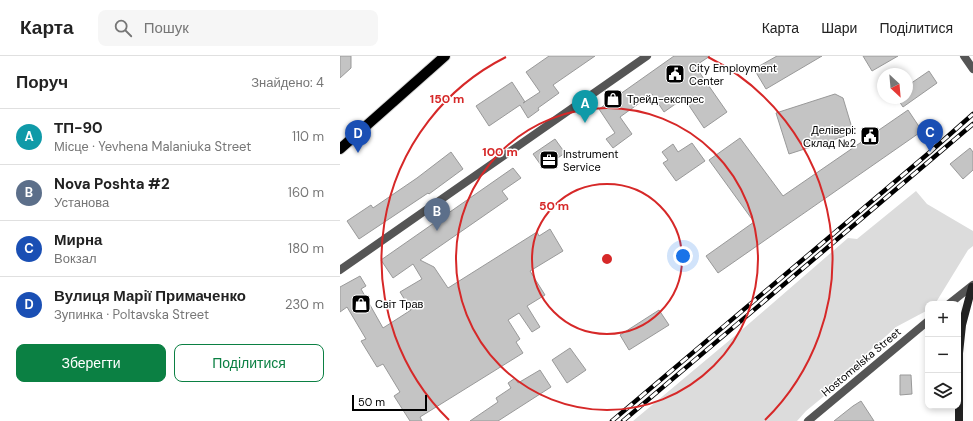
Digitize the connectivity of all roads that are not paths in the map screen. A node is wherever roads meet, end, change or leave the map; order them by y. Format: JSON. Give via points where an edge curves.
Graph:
{"nodes":[{"id":1,"x":445,"y":56,"type":"edge"},
{"id":2,"x":646,"y":56,"type":"edge"},
{"id":3,"x":964,"y":56,"type":"edge"},
{"id":4,"x":973,"y":69,"type":"edge"},
{"id":5,"x":340,"y":149,"type":"edge"},
{"id":6,"x":340,"y":270,"type":"edge"},
{"id":7,"x":972,"y":286,"type":"edge"},
{"id":8,"x":953,"y":301,"type":"edge"},
{"id":9,"x":925,"y":324,"type":"edge"},
{"id":10,"x":808,"y":421,"type":"edge"},
{"id":11,"x":959,"y":421,"type":"edge"}],
"edges":[{"from":1,"to":5,"type":"main road"},
{"from":2,"to":6,"type":"street"},
{"from":3,"to":4,"type":"street"},
{"from":7,"to":8,"type":"street"},
{"from":7,"to":11,"type":"street","via":[[962,325],[959,353]]},
{"from":9,"to":10,"type":"street","name":"Hostomelska Street"}]}
